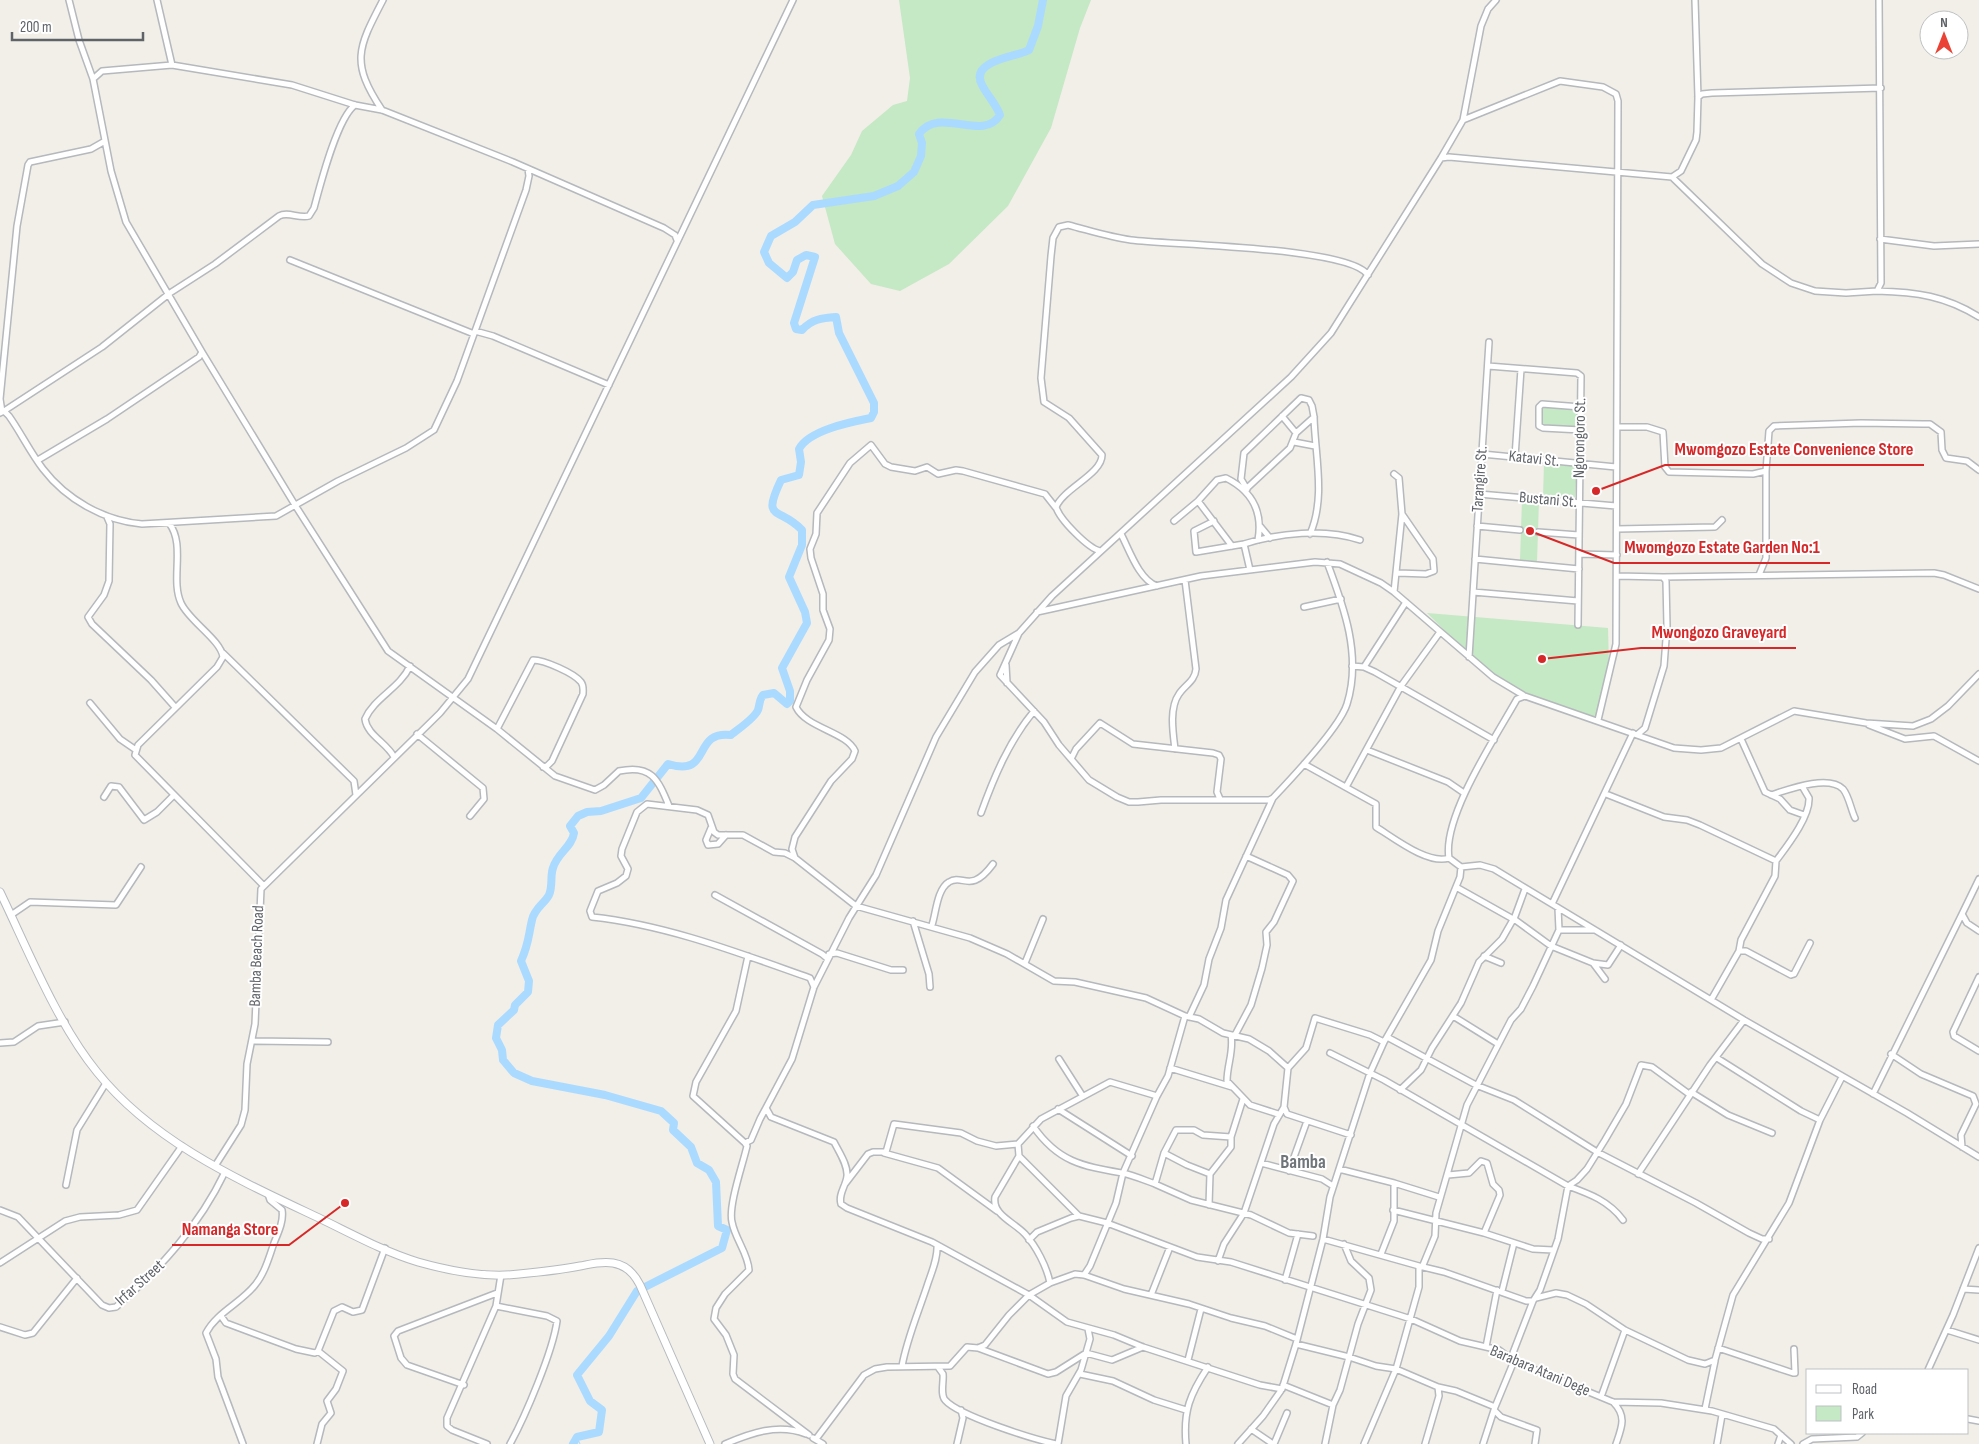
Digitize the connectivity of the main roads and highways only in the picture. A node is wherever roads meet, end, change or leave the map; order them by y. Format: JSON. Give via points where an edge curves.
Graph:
{"nodes":[{"id":1,"x":0,"y":892,"type":"edge"},
{"id":2,"x":710,"y":1444,"type":"edge"}],
"edges":[{"from":1,"to":2,"type":"main road","via":[[80,1049],[106,1084],[139,1114],[182,1146],[226,1172],[416,1261],[447,1269],[501,1275],[601,1262],[623,1266],[637,1278]]}]}
